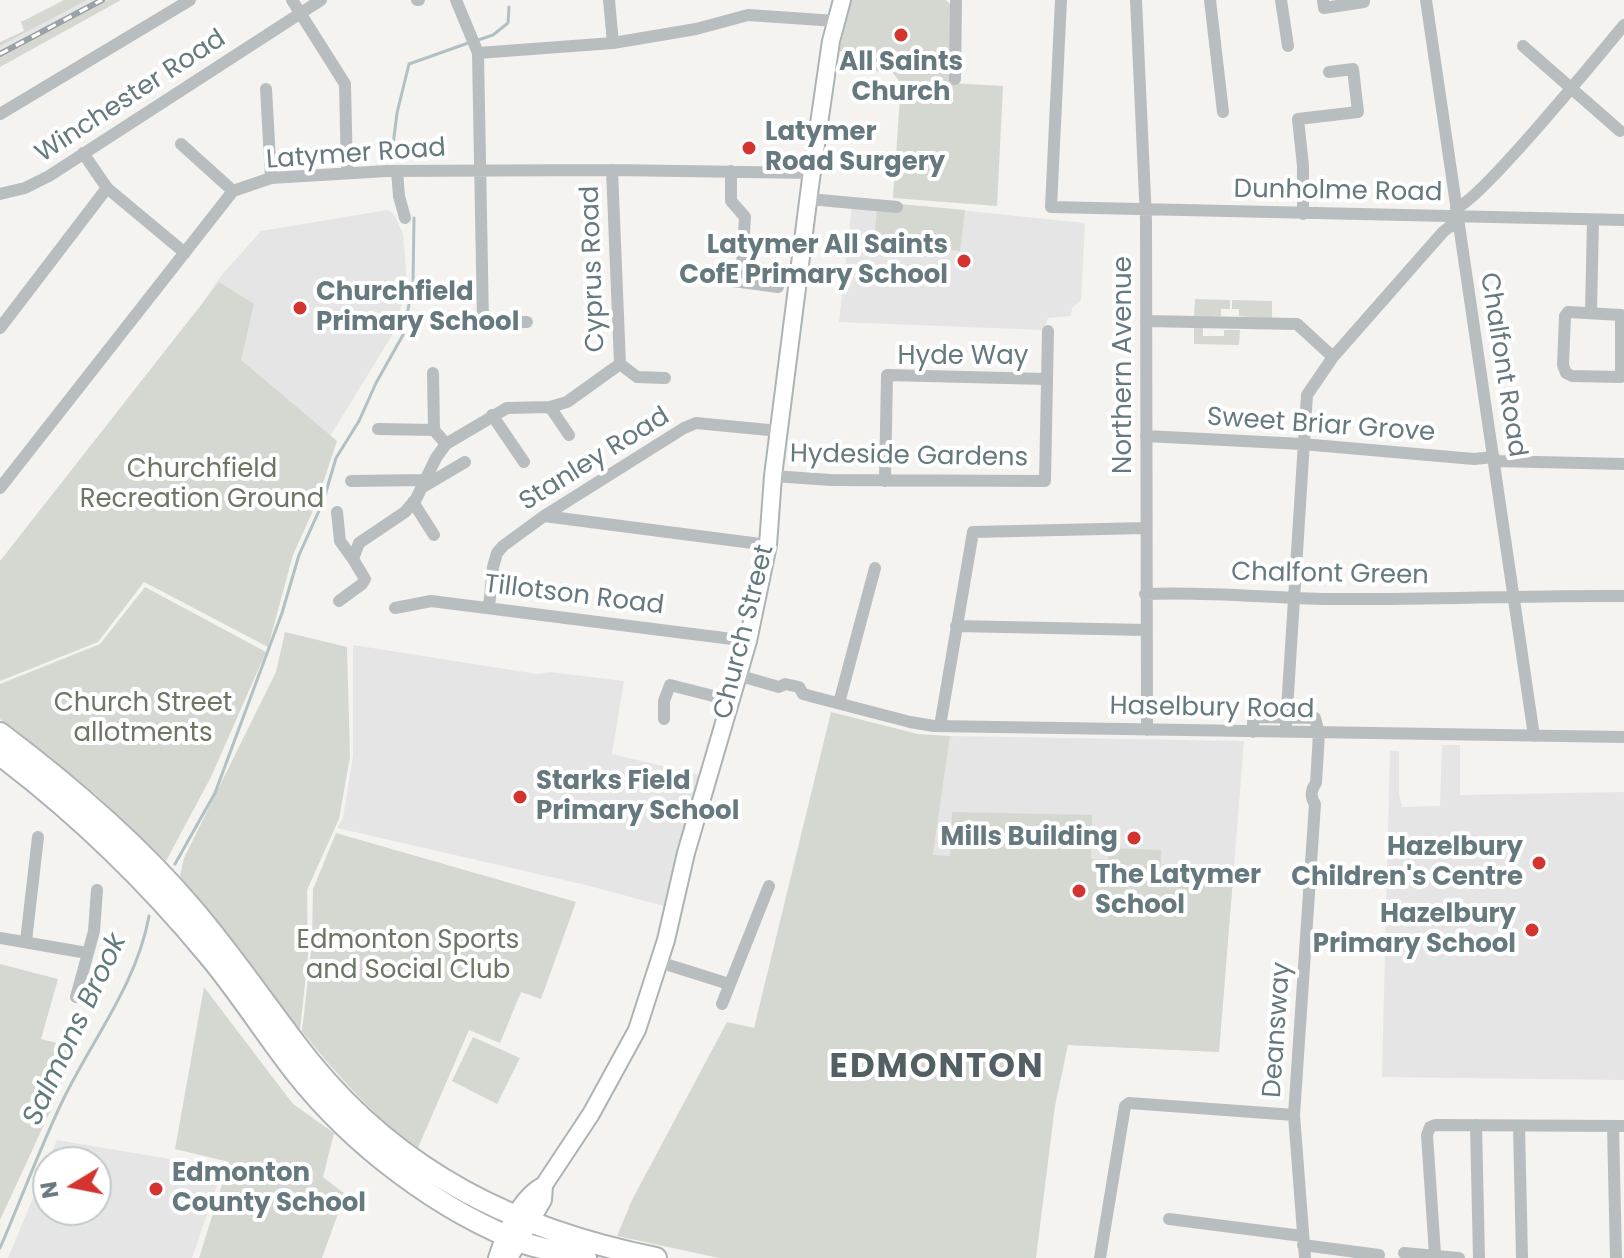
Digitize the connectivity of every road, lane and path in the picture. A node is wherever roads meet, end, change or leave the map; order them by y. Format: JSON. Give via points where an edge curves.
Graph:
{"nodes":[{"id":1,"x":190,"y":0,"type":"edge"},
{"id":2,"x":292,"y":0,"type":"edge"},
{"id":3,"x":321,"y":0,"type":"edge"},
{"id":4,"x":456,"y":0,"type":"edge"},
{"id":5,"x":609,"y":0,"type":"edge"},
{"id":6,"x":842,"y":0,"type":"edge"},
{"id":7,"x":956,"y":0,"type":"edge"},
{"id":8,"x":1061,"y":0,"type":"edge"},
{"id":9,"x":1136,"y":0,"type":"edge"},
{"id":10,"x":1210,"y":0,"type":"edge"},
{"id":11,"x":1281,"y":0,"type":"edge"},
{"id":12,"x":1323,"y":0,"type":"edge"},
{"id":13,"x":1426,"y":0,"type":"edge"},
{"id":14,"x":1364,"y":2,"type":"dead end"},
{"id":15,"x":300,"y":12,"type":"junction"},
{"id":16,"x":836,"y":21,"type":"junction"},
{"id":17,"x":1624,"y":25,"type":"edge"},
{"id":18,"x":613,"y":43,"type":"junction"},
{"id":19,"x":474,"y":46,"type":"junction"},
{"id":20,"x":1288,"y":46,"type":"dead end"},
{"id":21,"x":1523,"y":46,"type":"dead end"},
{"id":22,"x":1329,"y":72,"type":"dead end"},
{"id":23,"x":955,"y":79,"type":"dead end"},
{"id":24,"x":1571,"y":87,"type":"junction"},
{"id":25,"x":266,"y":89,"type":"dead end"},
{"id":26,"x":1223,"y":112,"type":"dead end"},
{"id":27,"x":0,"y":114,"type":"edge"},
{"id":28,"x":1620,"y":131,"type":"dead end"},
{"id":29,"x":181,"y":144,"type":"dead end"},
{"id":30,"x":83,"y":153,"type":"junction"},
{"id":31,"x":612,"y":170,"type":"junction"},
{"id":32,"x":397,"y":171,"type":"junction"},
{"id":33,"x":479,"y":171,"type":"junction"},
{"id":34,"x":731,"y":171,"type":"junction"},
{"id":35,"x":347,"y":173,"type":"junction"},
{"id":36,"x":813,"y":173,"type":"junction"},
{"id":37,"x":271,"y":178,"type":"junction"},
{"id":38,"x":107,"y":188,"type":"junction"},
{"id":39,"x":233,"y":191,"type":"junction"},
{"id":40,"x":0,"y":194,"type":"edge"},
{"id":41,"x":809,"y":199,"type":"junction"},
{"id":42,"x":897,"y":207,"type":"dead end"},
{"id":43,"x":1145,"y":211,"type":"junction"},
{"id":44,"x":1303,"y":214,"type":"junction"},
{"id":45,"x":1457,"y":217,"type":"junction"},
{"id":46,"x":401,"y":218,"type":"dead end"},
{"id":47,"x":1593,"y":220,"type":"junction"},
{"id":48,"x":1624,"y":220,"type":"edge"},
{"id":49,"x":185,"y":253,"type":"junction"},
{"id":50,"x":699,"y":277,"type":"dead end"},
{"id":51,"x":741,"y":282,"type":"junction"},
{"id":52,"x":778,"y":287,"type":"dead end"},
{"id":53,"x":1591,"y":312,"type":"junction"},
{"id":54,"x":1146,"y":321,"type":"junction"},
{"id":55,"x":483,"y":322,"type":"junction"},
{"id":56,"x":527,"y":322,"type":"dead end"},
{"id":57,"x":443,"y":323,"type":"dead end"},
{"id":58,"x":0,"y":328,"type":"edge"},
{"id":59,"x":1048,"y":331,"type":"dead end"},
{"id":60,"x":1623,"y":345,"type":"edge"},
{"id":61,"x":1333,"y":357,"type":"junction"},
{"id":62,"x":620,"y":364,"type":"junction"},
{"id":63,"x":433,"y":373,"type":"dead end"},
{"id":64,"x":1622,"y":377,"type":"edge"},
{"id":65,"x":665,"y":378,"type":"dead end"},
{"id":66,"x":1045,"y":379,"type":"junction"},
{"id":67,"x":550,"y":407,"type":"junction"},
{"id":68,"x":492,"y":415,"type":"junction"},
{"id":69,"x":378,"y":429,"type":"dead end"},
{"id":70,"x":434,"y":430,"type":"junction"},
{"id":71,"x":779,"y":431,"type":"junction"},
{"id":72,"x":569,"y":435,"type":"dead end"},
{"id":73,"x":1146,"y":436,"type":"junction"},
{"id":74,"x":446,"y":444,"type":"junction"},
{"id":75,"x":1302,"y":444,"type":"junction"},
{"id":76,"x":1494,"y":459,"type":"junction"},
{"id":77,"x":465,"y":462,"type":"dead end"},
{"id":78,"x":524,"y":462,"type":"dead end"},
{"id":79,"x":1624,"y":464,"type":"edge"},
{"id":80,"x":773,"y":476,"type":"junction"},
{"id":81,"x":351,"y":481,"type":"dead end"},
{"id":82,"x":885,"y":481,"type":"junction"},
{"id":83,"x":423,"y":484,"type":"junction"},
{"id":84,"x":0,"y":488,"type":"edge"},
{"id":85,"x":413,"y":502,"type":"junction"},
{"id":86,"x":337,"y":512,"type":"dead end"},
{"id":87,"x":544,"y":516,"type":"junction"},
{"id":88,"x":1145,"y":528,"type":"junction"},
{"id":89,"x":434,"y":535,"type":"dead end"},
{"id":90,"x":768,"y":545,"type":"junction"},
{"id":91,"x":353,"y":559,"type":"junction"},
{"id":92,"x":875,"y":568,"type":"dead end"},
{"id":93,"x":1145,"y":594,"type":"junction"},
{"id":94,"x":1513,"y":596,"type":"junction"},
{"id":95,"x":1624,"y":596,"type":"edge"},
{"id":96,"x":1293,"y":598,"type":"junction"},
{"id":97,"x":339,"y":601,"type":"dead end"},
{"id":98,"x":489,"y":607,"type":"junction"},
{"id":99,"x":395,"y":608,"type":"dead end"},
{"id":100,"x":956,"y":626,"type":"junction"},
{"id":101,"x":1146,"y":630,"type":"junction"},
{"id":102,"x":748,"y":641,"type":"junction"},
{"id":103,"x":737,"y":675,"type":"junction"},
{"id":104,"x":729,"y":700,"type":"junction"},
{"id":105,"x":839,"y":703,"type":"junction"},
{"id":106,"x":1286,"y":718,"type":"junction"},
{"id":107,"x":664,"y":719,"type":"dead end"},
{"id":108,"x":940,"y":726,"type":"junction"},
{"id":109,"x":1147,"y":730,"type":"junction"},
{"id":110,"x":1253,"y":732,"type":"junction"},
{"id":111,"x":0,"y":733,"type":"edge"},
{"id":112,"x":1286,"y":733,"type":"junction"},
{"id":113,"x":1319,"y":733,"type":"junction"},
{"id":114,"x":1534,"y":736,"type":"junction"},
{"id":115,"x":1624,"y":737,"type":"edge"},
{"id":116,"x":0,"y":755,"type":"edge"},
{"id":117,"x":38,"y":837,"type":"dead end"},
{"id":118,"x":769,"y":886,"type":"dead end"},
{"id":119,"x":97,"y":890,"type":"dead end"},
{"id":120,"x":0,"y":938,"type":"edge"},
{"id":121,"x":26,"y":941,"type":"junction"},
{"id":122,"x":87,"y":953,"type":"junction"},
{"id":123,"x":659,"y":962,"type":"junction"},
{"id":124,"x":729,"y":984,"type":"junction"},
{"id":125,"x":76,"y":997,"type":"dead end"},
{"id":126,"x":722,"y":1004,"type":"dead end"},
{"id":127,"x":1294,"y":1115,"type":"junction"},
{"id":128,"x":1476,"y":1125,"type":"junction"},
{"id":129,"x":1519,"y":1126,"type":"junction"},
{"id":130,"x":1618,"y":1126,"type":"edge"},
{"id":131,"x":1169,"y":1219,"type":"dead end"},
{"id":132,"x":516,"y":1232,"type":"edge"},
{"id":133,"x":1303,"y":1246,"type":"edge"},
{"id":134,"x":1404,"y":1253,"type":"dead end"},
{"id":135,"x":1435,"y":1254,"type":"junction"},
{"id":136,"x":1379,"y":1255,"type":"dead end"},
{"id":137,"x":578,"y":1256,"type":"edge"},
{"id":138,"x":497,"y":1258,"type":"edge"},
{"id":139,"x":656,"y":1258,"type":"edge"},
{"id":140,"x":1100,"y":1258,"type":"edge"},
{"id":141,"x":1459,"y":1258,"type":"edge"},
{"id":142,"x":1479,"y":1258,"type":"edge"},
{"id":143,"x":1522,"y":1258,"type":"edge"},
{"id":144,"x":1616,"y":1258,"type":"edge"}],
"edges":[{"from":1,"to":27,"type":"street"},
{"from":2,"to":15,"type":"street"},
{"from":3,"to":15,"type":"street","name":"Winchester Road"},
{"from":4,"to":19,"type":"street"},
{"from":5,"to":18,"type":"street"},
{"from":6,"to":16,"type":"main road","name":"Church Street"},
{"from":7,"to":23,"type":"street"},
{"from":8,"to":43,"type":"street","name":"Dunholme Road","via":[[1051,207]]},
{"from":9,"to":43,"type":"street","name":"Northern Avenue"},
{"from":10,"to":26,"type":"street"},
{"from":11,"to":20,"type":"street"},
{"from":12,"to":14,"type":"street","via":[[1324,8]]},
{"from":13,"to":45,"type":"street","name":"Chalfont Road"},
{"from":15,"to":30,"type":"street","name":"Winchester Road"},
{"from":15,"to":35,"type":"street","via":[[345,84]]},
{"from":16,"to":18,"type":"street","via":[[748,15]]},
{"from":16,"to":36,"type":"main road","name":"Church Street"},
{"from":17,"to":24,"type":"street"},
{"from":18,"to":19,"type":"street"},
{"from":19,"to":33,"type":"street"},
{"from":21,"to":24,"type":"street"},
{"from":22,"to":44,"type":"street","via":[[1353,69],[1358,112],[1298,119]]},
{"from":24,"to":28,"type":"street"},
{"from":24,"to":45,"type":"street"},
{"from":25,"to":37,"type":"street"},
{"from":29,"to":39,"type":"street"},
{"from":30,"to":38,"type":"street"},
{"from":30,"to":40,"type":"street","name":"Winchester Road","via":[[38,183]]},
{"from":31,"to":33,"type":"street","name":"Latymer Road"},
{"from":31,"to":34,"type":"street","name":"Latymer Road"},
{"from":31,"to":62,"type":"street","name":"Cyprus Road"},
{"from":32,"to":33,"type":"street","name":"Latymer Road"},
{"from":32,"to":35,"type":"street","name":"Latymer Road"},
{"from":32,"to":46,"type":"street"},
{"from":33,"to":55,"type":"street"},
{"from":34,"to":36,"type":"street","name":"Latymer Road"},
{"from":34,"to":51,"type":"street","via":[[731,201],[745,217]]},
{"from":35,"to":37,"type":"street","name":"Latymer Road"},
{"from":36,"to":41,"type":"main road","name":"Church Street"},
{"from":37,"to":39,"type":"street","name":"Latymer Road"},
{"from":38,"to":49,"type":"street"},
{"from":38,"to":58,"type":"street"},
{"from":39,"to":49,"type":"street","name":"Latymer Road"},
{"from":41,"to":42,"type":"street"},
{"from":41,"to":71,"type":"main road","name":"Church Street"},
{"from":43,"to":44,"type":"street","name":"Dunholme Road"},
{"from":43,"to":54,"type":"street","name":"Northern Avenue"},
{"from":44,"to":45,"type":"street","name":"Dunholme Road"},
{"from":45,"to":47,"type":"street","name":"Dunholme Road"},
{"from":45,"to":61,"type":"street"},
{"from":45,"to":76,"type":"street","name":"Chalfont Road"},
{"from":47,"to":48,"type":"street","name":"Dunholme Road"},
{"from":47,"to":53,"type":"street"},
{"from":49,"to":84,"type":"street","name":"Latymer Road"},
{"from":50,"to":51,"type":"street"},
{"from":51,"to":52,"type":"street"},
{"from":53,"to":60,"type":"street","via":[[1621,315]]},
{"from":53,"to":64,"type":"street","via":[[1565,316],[1564,369],[1572,376]]},
{"from":54,"to":61,"type":"street","via":[[1297,324]]},
{"from":54,"to":73,"type":"street","name":"Northern Avenue"},
{"from":55,"to":56,"type":"street"},
{"from":55,"to":57,"type":"street"},
{"from":59,"to":66,"type":"street"},
{"from":60,"to":64,"type":"street"},
{"from":61,"to":75,"type":"street","via":[[1307,395]]},
{"from":62,"to":65,"type":"street","name":"Cyprus Road","via":[[637,377]]},
{"from":62,"to":67,"type":"street","via":[[567,402]]},
{"from":63,"to":70,"type":"street"},
{"from":66,"to":82,"type":"street","name":"Hydeside Gardens","via":[[1045,481]]},
{"from":66,"to":82,"type":"street","name":"Hyde Way","via":[[887,375]]},
{"from":67,"to":68,"type":"street","via":[[507,408]]},
{"from":67,"to":72,"type":"street"},
{"from":68,"to":74,"type":"street"},
{"from":68,"to":78,"type":"street"},
{"from":69,"to":70,"type":"street"},
{"from":70,"to":74,"type":"street"},
{"from":71,"to":80,"type":"main road","name":"Church Street"},
{"from":71,"to":87,"type":"street","name":"Stanley Road","via":[[696,423]]},
{"from":73,"to":75,"type":"street","name":"Sweet Briar Grove"},
{"from":73,"to":88,"type":"street","name":"Northern Avenue"},
{"from":74,"to":83,"type":"street"},
{"from":75,"to":76,"type":"street","name":"Sweet Briar Grove"},
{"from":75,"to":96,"type":"street"},
{"from":76,"to":79,"type":"street","name":"Sweet Briar Grove"},
{"from":76,"to":94,"type":"street","name":"Chalfont Road"},
{"from":77,"to":83,"type":"street"},
{"from":80,"to":82,"type":"street","name":"Hydeside Gardens"},
{"from":80,"to":90,"type":"main road","name":"Church Street"},
{"from":81,"to":83,"type":"street"},
{"from":83,"to":85,"type":"street"},
{"from":85,"to":89,"type":"street"},
{"from":85,"to":91,"type":"street","via":[[359,543]]},
{"from":86,"to":91,"type":"street","via":[[340,541]]},
{"from":87,"to":90,"type":"street"},
{"from":87,"to":98,"type":"street","name":"Stanley Road","via":[[497,553]]},
{"from":88,"to":93,"type":"street","name":"Northern Avenue"},
{"from":88,"to":100,"type":"street","via":[[973,532]]},
{"from":90,"to":102,"type":"main road","name":"Church Street"},
{"from":91,"to":97,"type":"street","via":[[365,579]]},
{"from":92,"to":105,"type":"street"},
{"from":93,"to":96,"type":"street","name":"Chalfont Green"},
{"from":93,"to":101,"type":"street","name":"Northern Avenue"},
{"from":94,"to":95,"type":"street","name":"Chalfont Green"},
{"from":94,"to":96,"type":"street","name":"Chalfont Green"},
{"from":94,"to":114,"type":"street","name":"Chalfont Road"},
{"from":96,"to":106,"type":"street"},
{"from":98,"to":99,"type":"street","name":"Tillotson Road","via":[[431,601]]},
{"from":98,"to":102,"type":"street","name":"Tillotson Road"},
{"from":100,"to":101,"type":"street"},
{"from":100,"to":108,"type":"street"},
{"from":101,"to":109,"type":"street","name":"Northern Avenue"},
{"from":102,"to":103,"type":"main road","name":"Church Street"},
{"from":103,"to":104,"type":"main road","name":"Church Street"},
{"from":103,"to":105,"type":"street","name":"Haselbury Road","via":[[799,687],[803,694]]},
{"from":104,"to":107,"type":"street","via":[[670,685]]},
{"from":104,"to":123,"type":"main road","name":"Church Street"},
{"from":105,"to":108,"type":"street","name":"Haselbury Road"},
{"from":106,"to":110,"type":"street","via":[[1255,718]]},
{"from":106,"to":112,"type":"street"},
{"from":106,"to":113,"type":"street","via":[[1317,719]]},
{"from":108,"to":109,"type":"street","name":"Haselbury Road"},
{"from":109,"to":110,"type":"street","name":"Haselbury Road"},
{"from":110,"to":112,"type":"street","name":"Haselbury Road"},
{"from":111,"to":132,"type":"highway","via":[[73,790],[175,888],[311,1063],[361,1118]]},
{"from":112,"to":113,"type":"street","name":"Haselbury Road"},
{"from":113,"to":114,"type":"street","name":"Haselbury Road"},
{"from":113,"to":127,"type":"street","name":"Deansway","via":[[1319,800]]},
{"from":114,"to":115,"type":"street","name":"Haselbury Road"},
{"from":116,"to":132,"type":"highway","via":[[62,804],[154,892],[213,960],[297,1074],[349,1130],[434,1196]]},
{"from":117,"to":121,"type":"street"},
{"from":118,"to":124,"type":"street"},
{"from":119,"to":122,"type":"street"},
{"from":120,"to":121,"type":"street"},
{"from":121,"to":122,"type":"street"},
{"from":122,"to":125,"type":"street"},
{"from":123,"to":124,"type":"street"},
{"from":123,"to":132,"type":"main road","name":"Church Street","via":[[637,1030],[544,1185],[543,1200]]},
{"from":124,"to":126,"type":"street"},
{"from":127,"to":133,"type":"street","name":"Deansway"},
{"from":127,"to":140,"type":"street","via":[[1129,1103]]},
{"from":128,"to":129,"type":"street"},
{"from":128,"to":135,"type":"street","via":[[1435,1125],[1427,1135]]},
{"from":128,"to":142,"type":"street"},
{"from":129,"to":130,"type":"street"},
{"from":129,"to":143,"type":"street"},
{"from":130,"to":144,"type":"street"},
{"from":131,"to":133,"type":"street"},
{"from":132,"to":137,"type":"highway","via":[[560,1244]]},
{"from":132,"to":138,"type":"main road","name":"Church Street"},
{"from":132,"to":139,"type":"highway","via":[[576,1238]]},
{"from":133,"to":136,"type":"street"},
{"from":134,"to":135,"type":"street"},
{"from":135,"to":141,"type":"street"}]}
